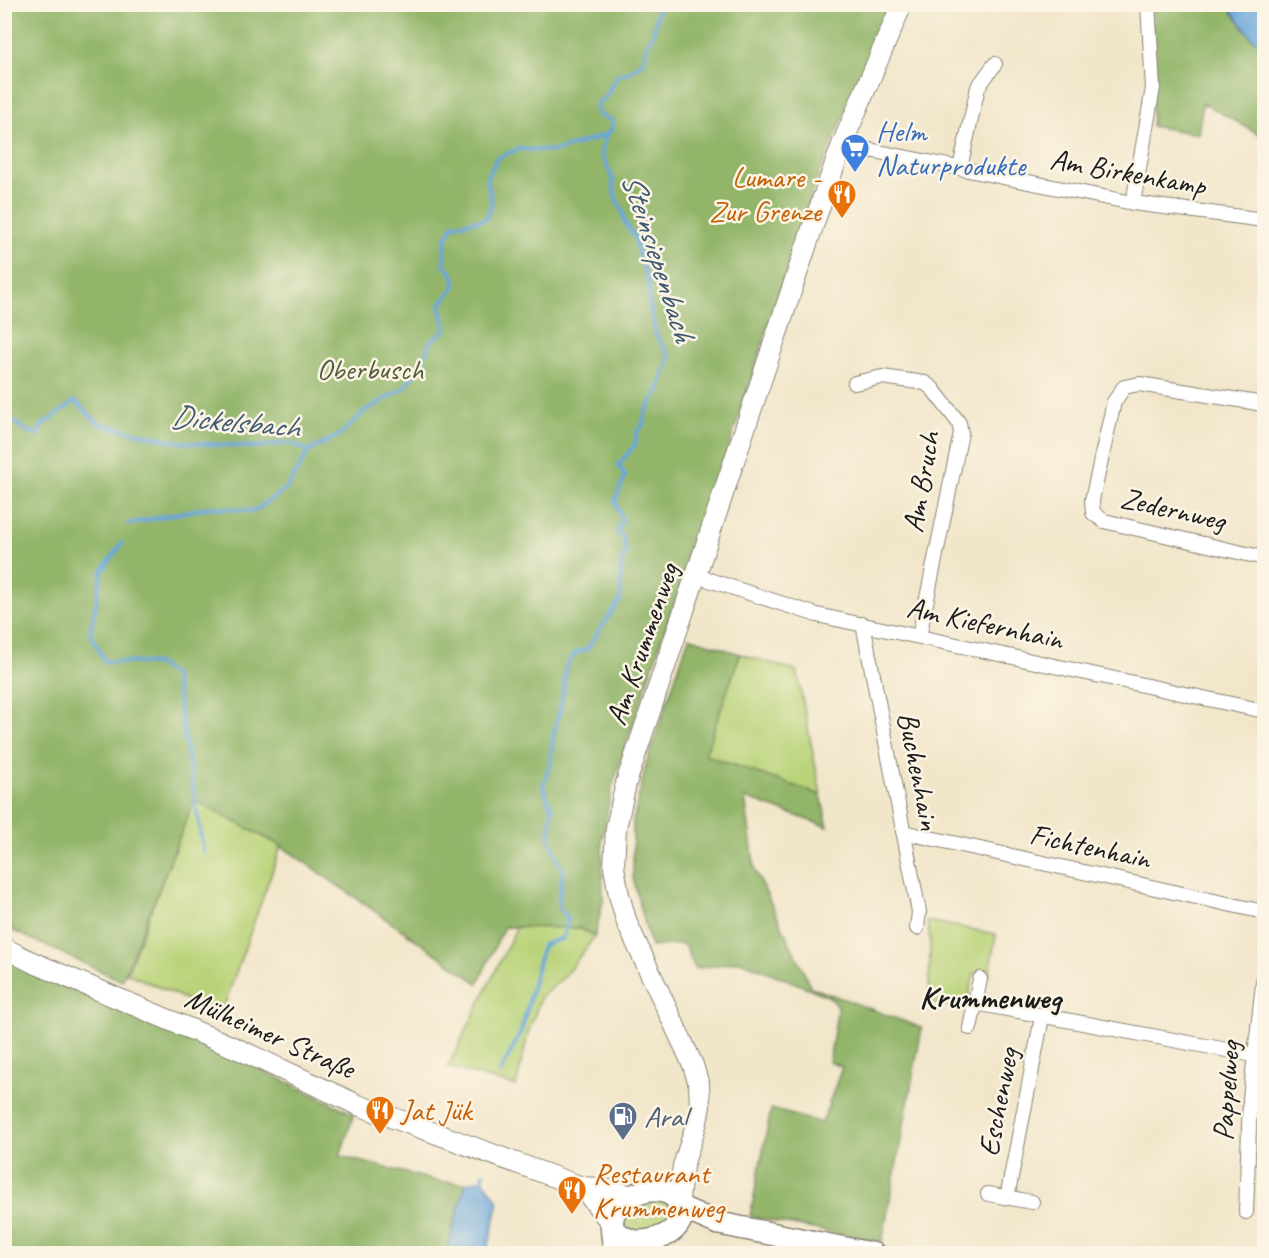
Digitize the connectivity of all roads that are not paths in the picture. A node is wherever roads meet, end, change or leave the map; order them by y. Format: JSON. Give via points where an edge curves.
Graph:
{"nodes":[{"id":1,"x":902,"y":4,"type":"edge"},
{"id":2,"x":1148,"y":4,"type":"edge"},
{"id":3,"x":995,"y":64,"type":"dead end"},
{"id":4,"x":843,"y":142,"type":"junction"},
{"id":5,"x":960,"y":168,"type":"junction"},
{"id":6,"x":1134,"y":203,"type":"junction"},
{"id":7,"x":1264,"y":220,"type":"edge"},
{"id":8,"x":855,"y":383,"type":"dead end"},
{"id":9,"x":1264,"y":404,"type":"edge"},
{"id":10,"x":1264,"y":558,"type":"edge"},
{"id":11,"x":697,"y":576,"type":"junction"},
{"id":12,"x":863,"y":624,"type":"junction"},
{"id":13,"x":919,"y":637,"type":"junction"},
{"id":14,"x":1264,"y":711,"type":"edge"},
{"id":15,"x":903,"y":832,"type":"junction"},
{"id":16,"x":1264,"y":912,"type":"edge"},
{"id":17,"x":916,"y":928,"type":"dead end"},
{"id":18,"x":4,"y":948,"type":"edge"},
{"id":19,"x":1264,"y":975,"type":"edge"},
{"id":20,"x":980,"y":979,"type":"dead end"},
{"id":21,"x":975,"y":1003,"type":"junction"},
{"id":22,"x":1042,"y":1017,"type":"junction"},
{"id":23,"x":970,"y":1028,"type":"dead end"},
{"id":24,"x":1254,"y":1055,"type":"junction"},
{"id":25,"x":582,"y":1187,"type":"junction"},
{"id":26,"x":988,"y":1194,"type":"dead end"},
{"id":27,"x":633,"y":1196,"type":"junction"},
{"id":28,"x":1007,"y":1198,"type":"junction"},
{"id":29,"x":673,"y":1199,"type":"junction"},
{"id":30,"x":1032,"y":1202,"type":"dead end"},
{"id":31,"x":1246,"y":1212,"type":"dead end"},
{"id":32,"x":717,"y":1223,"type":"junction"},
{"id":33,"x":674,"y":1230,"type":"junction"},
{"id":34,"x":613,"y":1236,"type":"edge"},
{"id":35,"x":647,"y":1247,"type":"edge"},
{"id":36,"x":873,"y":1254,"type":"edge"}],
"edges":[{"from":1,"to":4,"type":"main road","name":"Am Krummenweg"},
{"from":2,"to":6,"type":"street","via":[[1153,88]]},
{"from":3,"to":5,"type":"street","via":[[978,87]]},
{"from":4,"to":5,"type":"street","name":"Am Birkenkamp"},
{"from":4,"to":11,"type":"main road","name":"Am Krummenweg"},
{"from":5,"to":6,"type":"street","name":"Am Birkenkamp"},
{"from":6,"to":7,"type":"street","name":"Am Birkenkamp"},
{"from":8,"to":13,"type":"street","name":"Am Bruch","via":[[882,377],[925,383],[959,423],[961,433]]},
{"from":9,"to":10,"type":"street","name":"Zedernweg","via":[[1139,384],[1124,387],[1114,402],[1092,500],[1093,513],[1104,521]]},
{"from":11,"to":12,"type":"street","name":"Am Kiefernhain","via":[[817,615]]},
{"from":11,"to":29,"type":"main road","name":"Am Krummenweg","via":[[626,783],[616,828],[614,867],[627,923],[699,1084],[697,1122]]},
{"from":12,"to":13,"type":"street","name":"Am Kiefernhain"},
{"from":12,"to":15,"type":"street","name":"Buchenhain"},
{"from":13,"to":14,"type":"street","name":"Am Kiefernhain"},
{"from":15,"to":16,"type":"street","name":"Fichtenhain"},
{"from":15,"to":17,"type":"street","name":"Buchenhain","via":[[919,912]]},
{"from":18,"to":25,"type":"main road","name":"Mülheimer Straße","via":[[358,1105]]},
{"from":19,"to":24,"type":"street","name":"Pappelweg"},
{"from":20,"to":21,"type":"street","name":"Eschenweg"},
{"from":21,"to":22,"type":"street","name":"Eschenweg"},
{"from":21,"to":23,"type":"street","name":"Eschenweg"},
{"from":22,"to":24,"type":"street","name":"Eschenweg"},
{"from":22,"to":28,"type":"street","name":"Eschenweg"},
{"from":24,"to":31,"type":"street","name":"Pappelweg"},
{"from":25,"to":27,"type":"main road","name":"Mülheimer Straße"},
{"from":25,"to":34,"type":"main road"},
{"from":26,"to":28,"type":"street","name":"Eschenweg"},
{"from":27,"to":29,"type":"main road","via":[[645,1191]]},
{"from":27,"to":34,"type":"main road","via":[[621,1202],[614,1213]]},
{"from":28,"to":30,"type":"street","name":"Eschenweg"},
{"from":29,"to":32,"type":"main road"},
{"from":29,"to":33,"type":"main road","via":[[681,1219]]},
{"from":32,"to":33,"type":"main road"},
{"from":32,"to":36,"type":"main road"},
{"from":33,"to":35,"type":"main road"},
{"from":34,"to":35,"type":"main road"}]}
